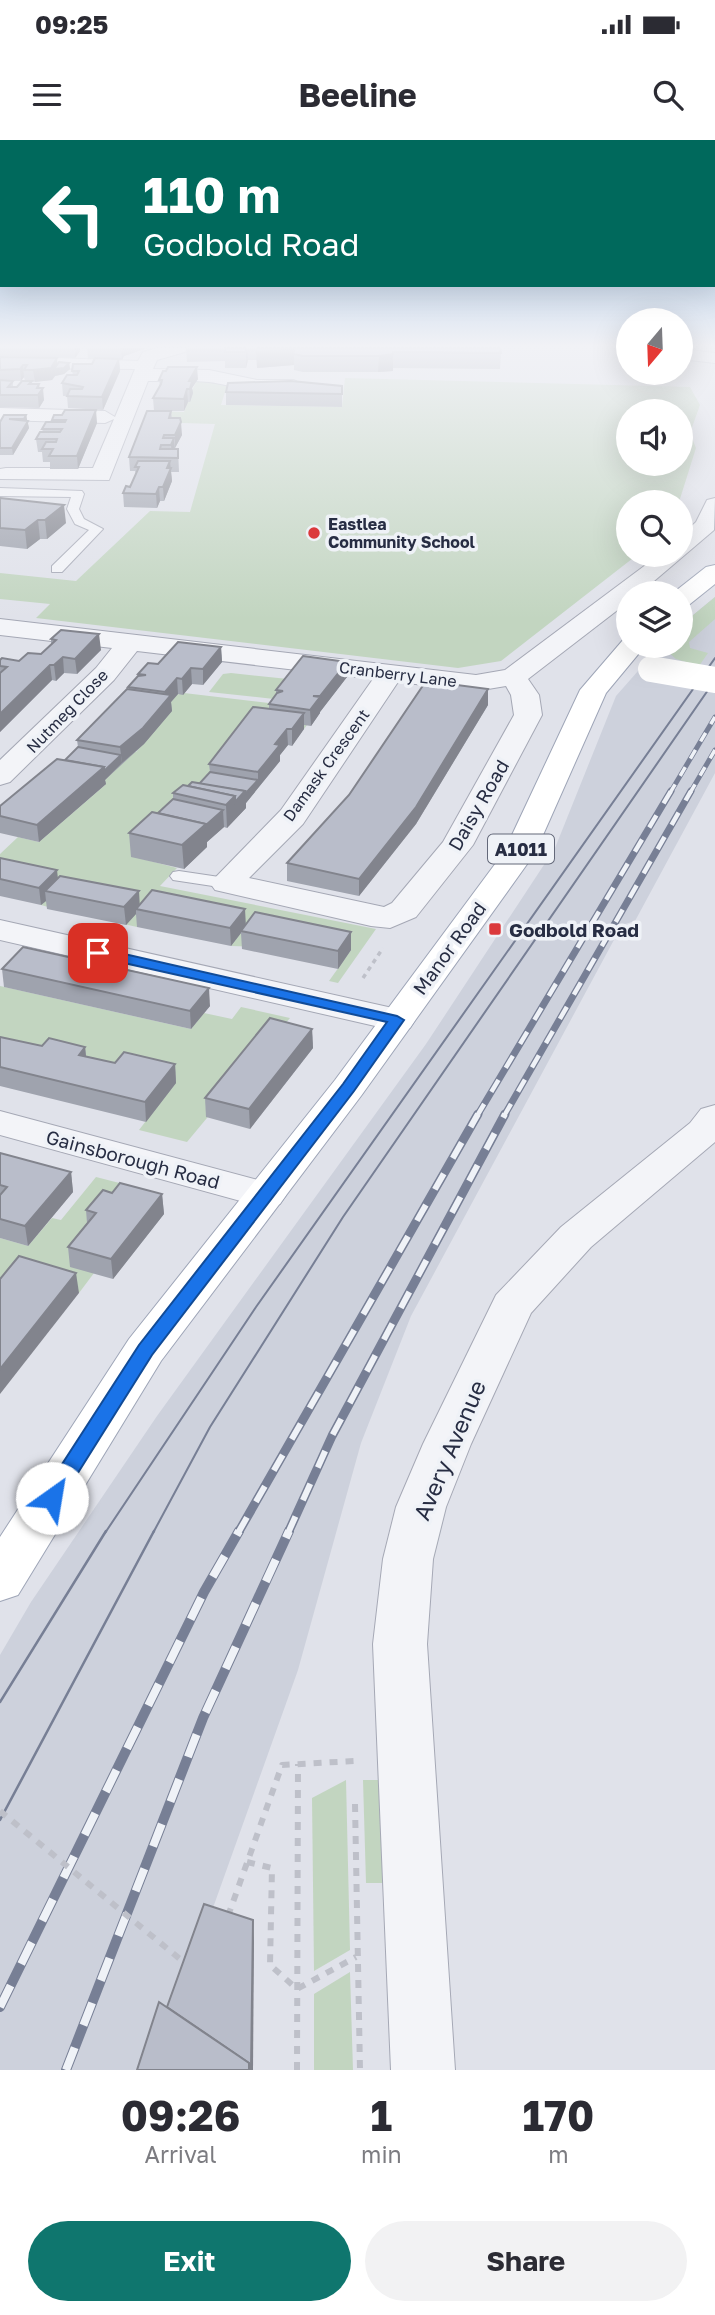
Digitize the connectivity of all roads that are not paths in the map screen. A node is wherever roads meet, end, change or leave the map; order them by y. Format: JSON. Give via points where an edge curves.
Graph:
{"nodes":[{"id":1,"x":116,"y":438,"type":"edge"},
{"id":2,"x":2,"y":480,"type":"edge"},
{"id":3,"x":715,"y":505,"type":"edge"},
{"id":4,"x":693,"y":537,"type":"edge"},
{"id":5,"x":658,"y":567,"type":"edge"},
{"id":6,"x":57,"y":569,"type":"dead end"},
{"id":7,"x":715,"y":572,"type":"edge"},
{"id":8,"x":693,"y":589,"type":"edge"},
{"id":9,"x":0,"y":627,"type":"edge"},
{"id":10,"x":131,"y":642,"type":"junction"},
{"id":11,"x":622,"y":658,"type":"edge"},
{"id":12,"x":651,"y":669,"type":"dead end"},
{"id":13,"x":391,"y":673,"type":"junction"},
{"id":14,"x":513,"y":677,"type":"junction"},
{"id":15,"x":715,"y":680,"type":"edge"},
{"id":16,"x":0,"y":776,"type":"edge"},
{"id":17,"x":179,"y":876,"type":"dead end"},
{"id":18,"x":226,"y":883,"type":"junction"},
{"id":19,"x":0,"y":930,"type":"edge"},
{"id":20,"x":397,"y":1020,"type":"junction"},
{"id":21,"x":0,"y":1123,"type":"edge"},
{"id":22,"x":711,"y":1127,"type":"edge"},
{"id":23,"x":266,"y":1195,"type":"junction"},
{"id":24,"x":0,"y":1580,"type":"edge"},
{"id":25,"x":423,"y":2070,"type":"edge"}],
"edges":[{"from":1,"to":2,"type":"street","via":[[101,475]]},
{"from":2,"to":6,"type":"lane","via":[[78,494],[73,509],[79,521],[97,529]]},
{"from":3,"to":4,"type":"street","via":[[706,525]]},
{"from":5,"to":14,"type":"street","name":"Cranberry Lane"},
{"from":7,"to":8,"type":"main road"},
{"from":9,"to":10,"type":"street","name":"Cranberry Lane"},
{"from":10,"to":13,"type":"street","name":"Cranberry Lane"},
{"from":10,"to":16,"type":"street","name":"Nutmeg Close","via":[[105,674]]},
{"from":11,"to":20,"type":"main road","name":"Manor Road","number":"A1011","via":[[594,690],[519,853]]},
{"from":12,"to":15,"type":"main road","bridge":true},
{"from":13,"to":14,"type":"street","name":"Cranberry Lane","via":[[476,683]]},
{"from":13,"to":18,"type":"street","name":"Damask Crescent","via":[[292,817]]},
{"from":14,"to":18,"type":"street","name":"Daisy Road","via":[[524,695],[528,715],[457,845],[404,910],[390,918]]},
{"from":17,"to":18,"type":"lane"},
{"from":19,"to":20,"type":"street"},
{"from":20,"to":23,"type":"main road","name":"Manor Road","number":"A1011"},
{"from":21,"to":23,"type":"street","name":"Gainsborough Road"},
{"from":22,"to":25,"type":"street","name":"Avery Avenue","via":[[576,1237],[512,1306],[421,1507],[408,1559],[400,1644]]},
{"from":23,"to":24,"type":"main road","name":"Manor Road","number":"A1011","via":[[145,1350]]}]}
